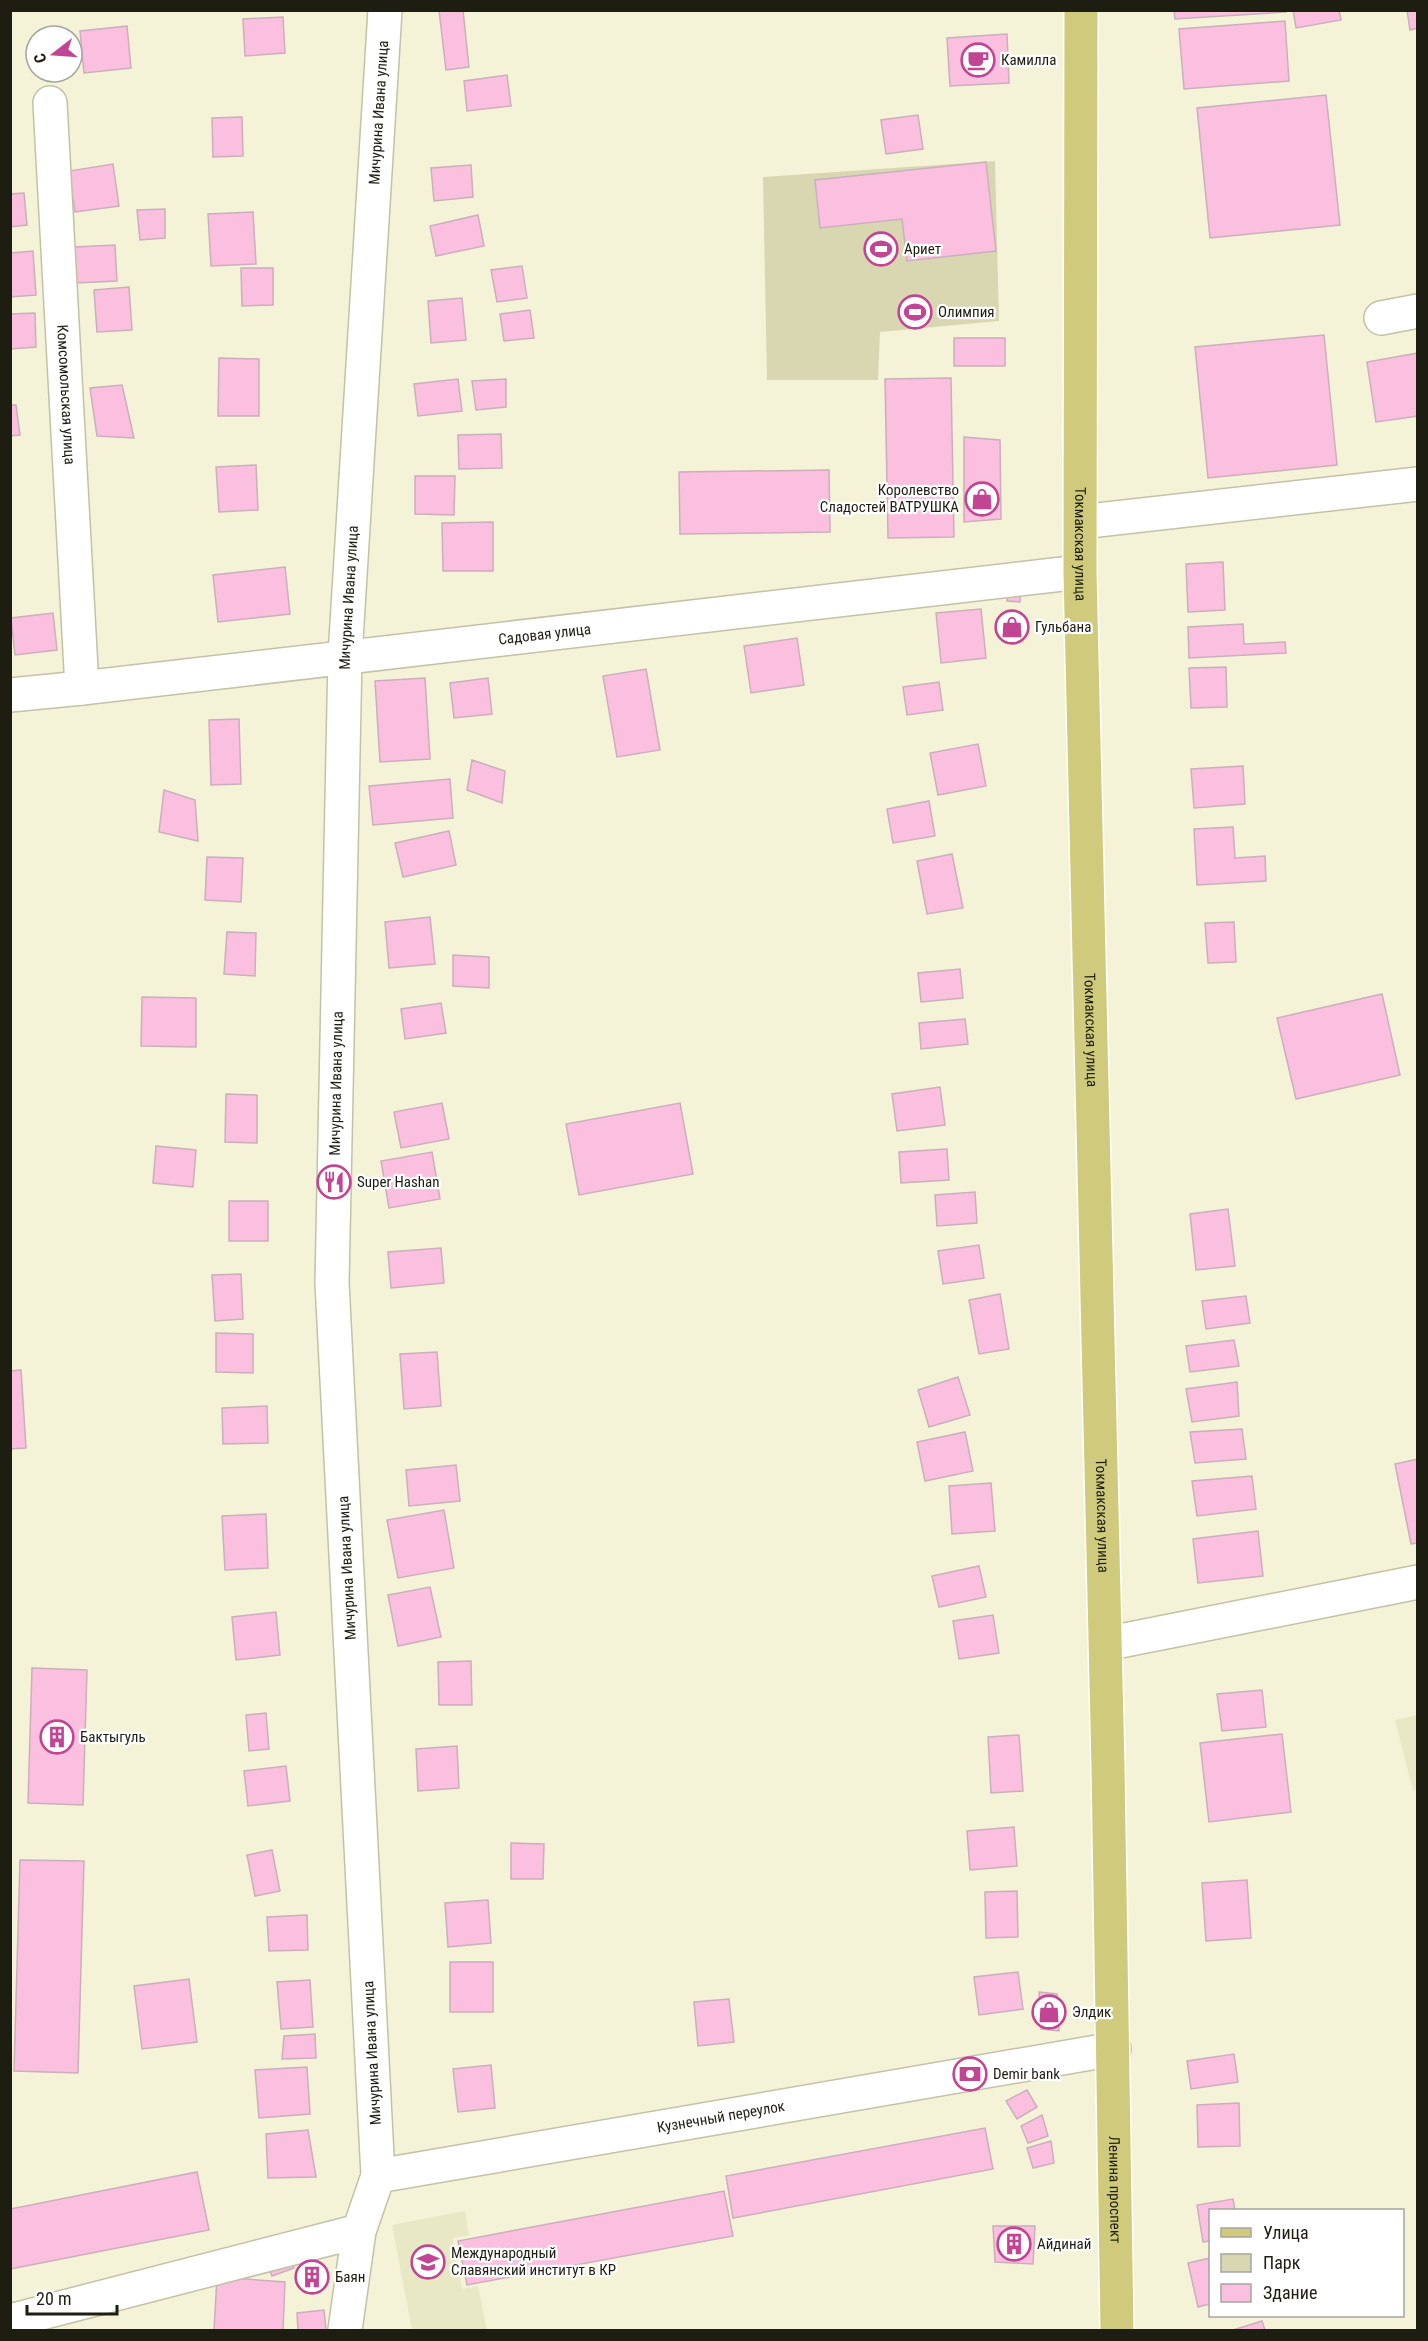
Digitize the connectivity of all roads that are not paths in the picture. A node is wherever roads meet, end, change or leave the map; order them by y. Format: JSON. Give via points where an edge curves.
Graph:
{"nodes":[{"id":1,"x":385,"y":10,"type":"edge"},
{"id":2,"x":1081,"y":10,"type":"edge"},
{"id":3,"x":50,"y":102,"type":"dead end"},
{"id":4,"x":1418,"y":311,"type":"edge"},
{"id":5,"x":1381,"y":318,"type":"dead end"},
{"id":6,"x":1418,"y":484,"type":"edge"},
{"id":7,"x":1080,"y":522,"type":"junction"},
{"id":8,"x":1080,"y":572,"type":"junction"},
{"id":9,"x":345,"y":656,"type":"junction"},
{"id":10,"x":82,"y":688,"type":"junction"},
{"id":11,"x":10,"y":694,"type":"edge"},
{"id":12,"x":1418,"y":1582,"type":"edge"},
{"id":13,"x":1105,"y":1644,"type":"junction"},
{"id":14,"x":1114,"y":2049,"type":"junction"},
{"id":15,"x":378,"y":2176,"type":"junction"},
{"id":16,"x":359,"y":2231,"type":"junction"},
{"id":17,"x":10,"y":2321,"type":"edge"},
{"id":18,"x":345,"y":2331,"type":"edge"},
{"id":19,"x":1117,"y":2331,"type":"edge"}],
"edges":[{"from":1,"to":9,"type":"street","name":"Мичурина Ивана улица"},
{"from":2,"to":7,"type":"main road","name":"Токмакская улица"},
{"from":3,"to":10,"type":"street","name":"Комсомольская улица"},
{"from":4,"to":5,"type":"street"},
{"from":6,"to":7,"type":"street"},
{"from":7,"to":8,"type":"main road","name":"Токмакская улица"},
{"from":8,"to":9,"type":"street","name":"Садовая улица"},
{"from":8,"to":13,"type":"main road","name":"Токмакская улица"},
{"from":9,"to":10,"type":"street","name":"Садовая улица"},
{"from":9,"to":15,"type":"street","name":"Мичурина Ивана улица","via":[[332,1283]]},
{"from":10,"to":11,"type":"street","name":"Садовая улица"},
{"from":12,"to":13,"type":"street"},
{"from":13,"to":14,"type":"main road","name":"Токмакская улица"},
{"from":14,"to":15,"type":"street","name":"Кузнечный переулок"},
{"from":14,"to":19,"type":"main road","name":"Ленина проспект"},
{"from":15,"to":16,"type":"street","name":"Мичурина Ивана улица"},
{"from":16,"to":17,"type":"street"},
{"from":16,"to":18,"type":"street","name":"Мичурина Ивана улица"}]}
